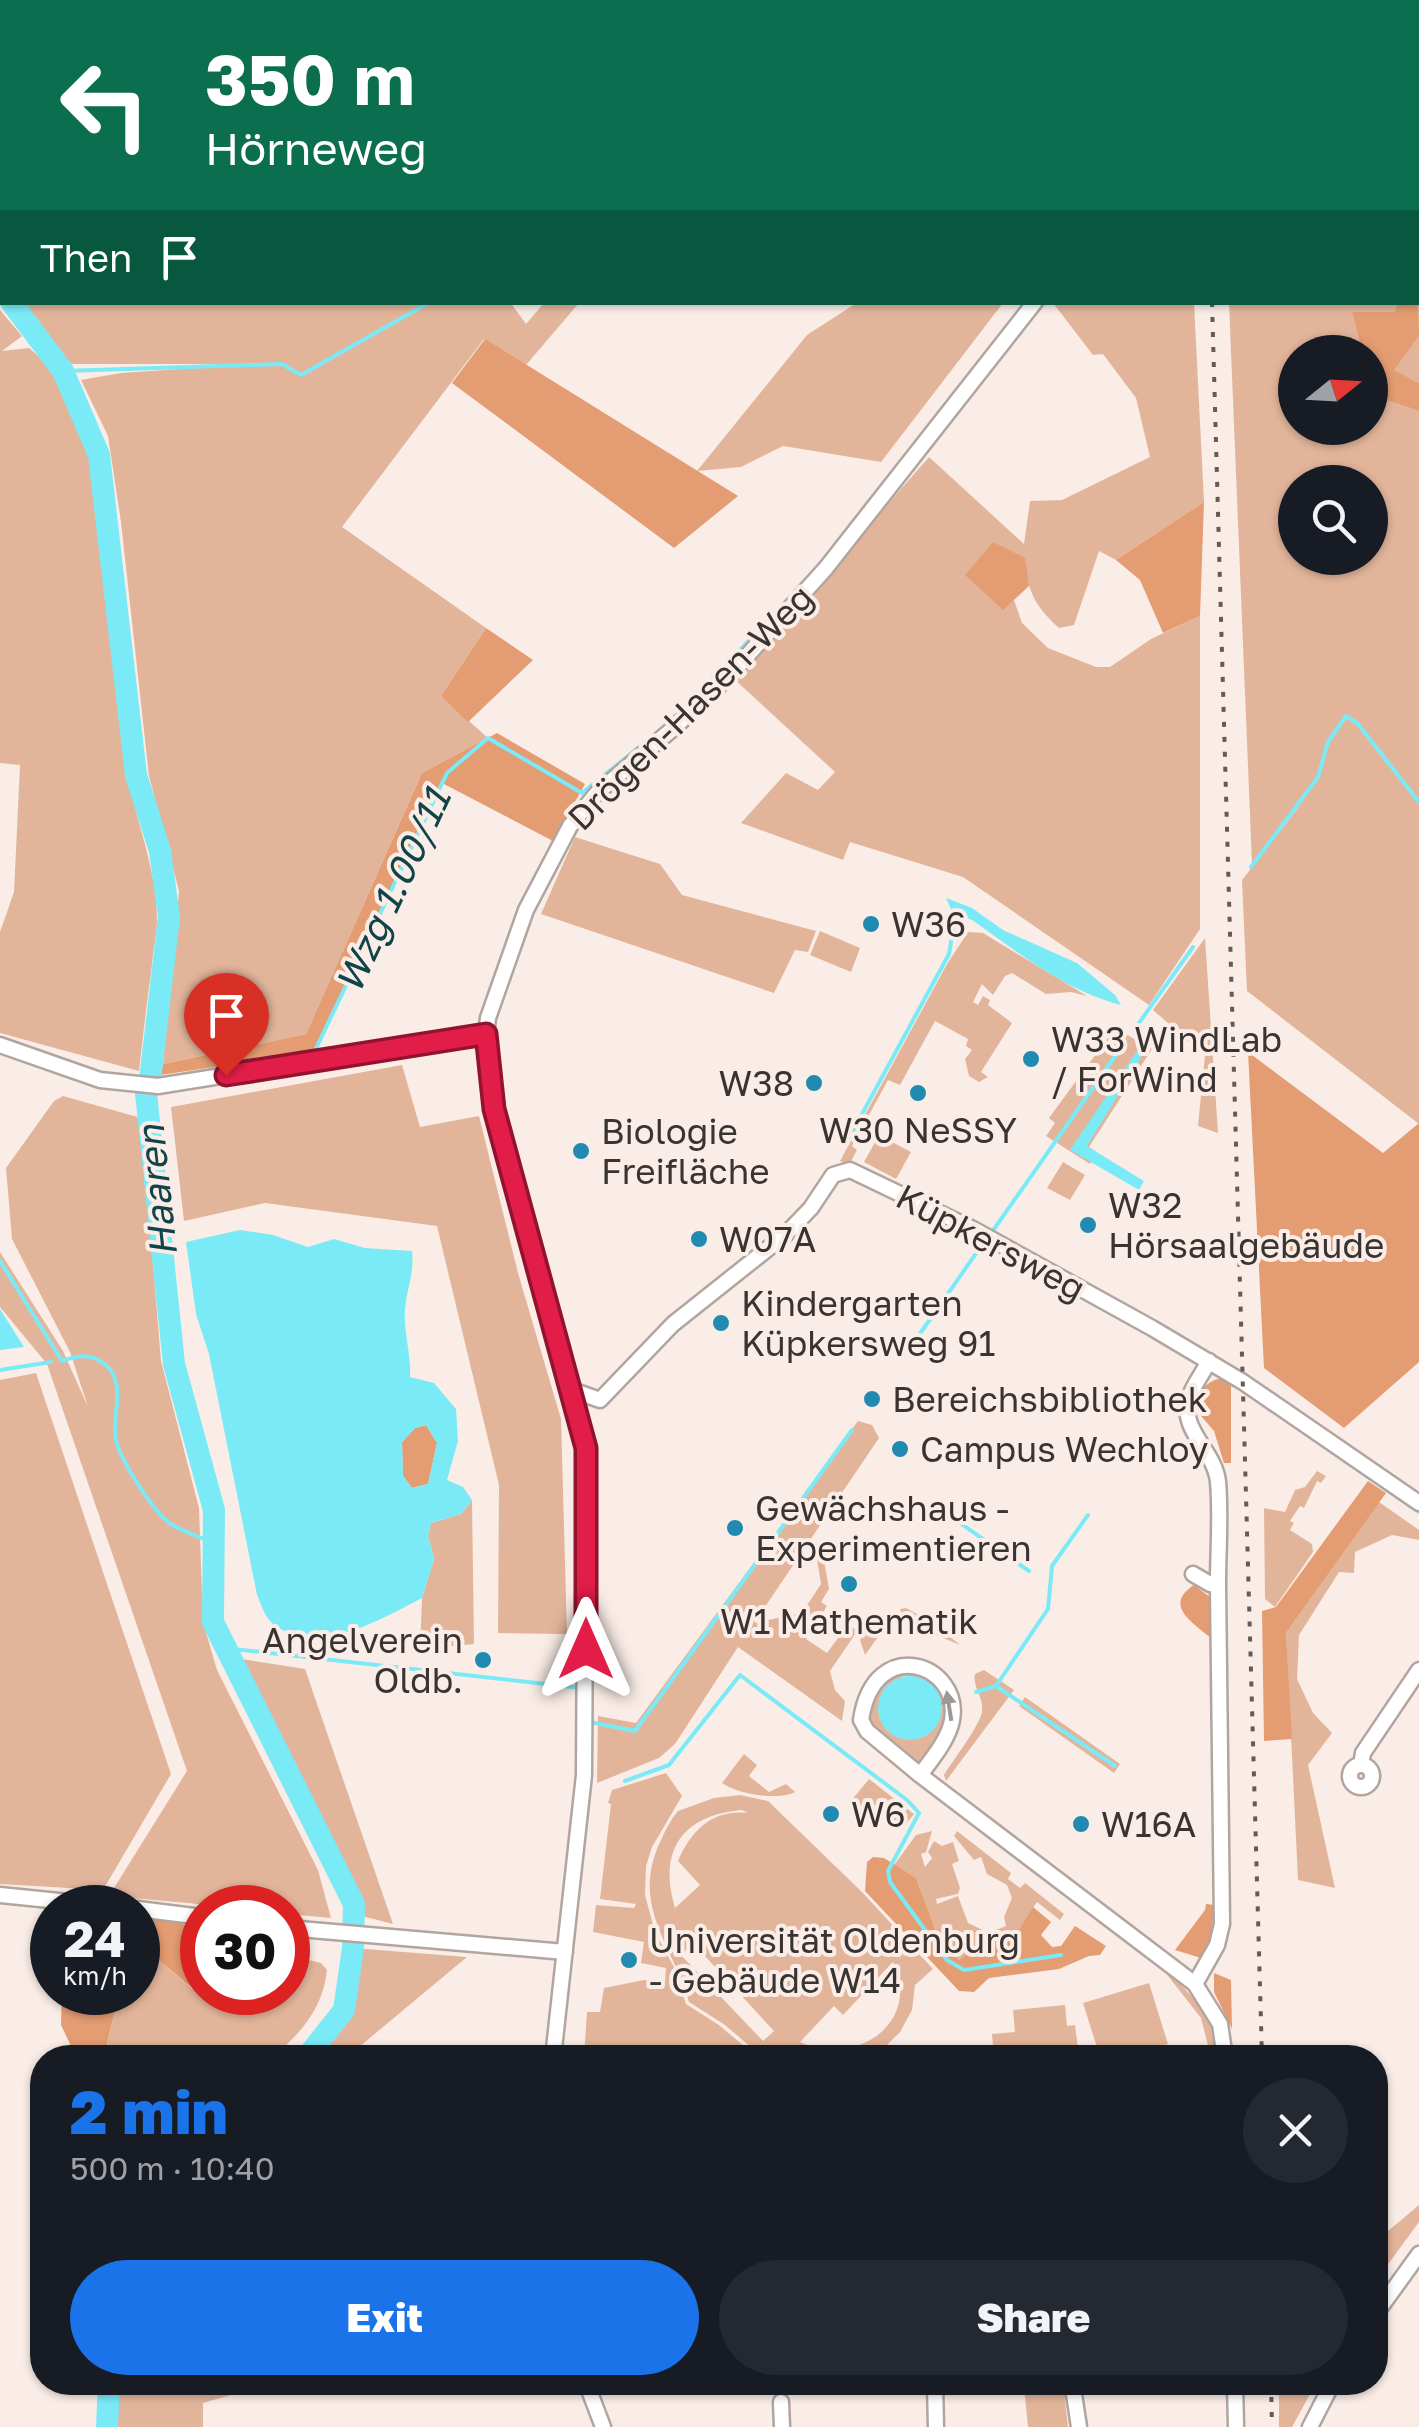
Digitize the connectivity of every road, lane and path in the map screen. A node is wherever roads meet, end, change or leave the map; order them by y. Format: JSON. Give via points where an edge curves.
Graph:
{"nodes":[{"id":1,"x":1033,"y":305,"type":"edge"},
{"id":2,"x":486,"y":1034,"type":"junction"},
{"id":3,"x":0,"y":1045,"type":"edge"},
{"id":4,"x":1209,"y":1362,"type":"junction"},
{"id":5,"x":572,"y":1390,"type":"junction"},
{"id":6,"x":600,"y":1400,"type":"junction"},
{"id":7,"x":580,"y":1421,"type":"junction"},
{"id":8,"x":1419,"y":1503,"type":"edge"},
{"id":9,"x":1193,"y":1574,"type":"dead end"},
{"id":10,"x":1218,"y":1585,"type":"junction"},
{"id":11,"x":1419,"y":1670,"type":"edge"},
{"id":12,"x":1361,"y":1764,"type":"dead end"},
{"id":13,"x":920,"y":1775,"type":"junction"},
{"id":14,"x":0,"y":1895,"type":"edge"},
{"id":15,"x":30,"y":1898,"type":"edge"},
{"id":16,"x":310,"y":1931,"type":"edge"},
{"id":17,"x":566,"y":1952,"type":"junction"},
{"id":18,"x":1196,"y":1984,"type":"junction"},
{"id":19,"x":554,"y":2045,"type":"edge"},
{"id":20,"x":1223,"y":2045,"type":"edge"},
{"id":21,"x":1419,"y":2254,"type":"edge"},
{"id":22,"x":1388,"y":2297,"type":"edge"},
{"id":23,"x":591,"y":2395,"type":"edge"},
{"id":24,"x":934,"y":2395,"type":"edge"},
{"id":25,"x":1074,"y":2395,"type":"edge"},
{"id":26,"x":1235,"y":2395,"type":"edge"},
{"id":27,"x":1326,"y":2395,"type":"edge"},
{"id":28,"x":781,"y":2402,"type":"dead end"},
{"id":29,"x":602,"y":2427,"type":"edge"},
{"id":30,"x":782,"y":2427,"type":"edge"},
{"id":31,"x":936,"y":2427,"type":"edge"},
{"id":32,"x":1079,"y":2427,"type":"edge"},
{"id":33,"x":1236,"y":2427,"type":"edge"},
{"id":34,"x":1310,"y":2427,"type":"edge"}],
"edges":[{"from":1,"to":2,"type":"street","name":"Drögen-Hasen-Weg","via":[[826,568],[729,676],[570,826],[526,910]]},
{"from":2,"to":3,"type":"street","via":[[158,1086],[100,1080]]},
{"from":2,"to":5,"type":"street","name":"Drögen-Hasen-Weg","via":[[494,1109]]},
{"from":4,"to":6,"type":"street","name":"Küpkersweg","via":[[988,1236],[850,1170],[834,1176],[786,1234],[673,1324]]},
{"from":4,"to":8,"type":"street","name":"Küpkersweg"},
{"from":4,"to":10,"type":"street","via":[[1187,1413],[1218,1482]]},
{"from":5,"to":6,"type":"street"},
{"from":5,"to":7,"type":"street","name":"Drögen-Hasen-Weg"},
{"from":6,"to":7,"type":"street","name":"Küpkersweg"},
{"from":7,"to":17,"type":"street","name":"Drögen-Hasen-Weg","via":[[587,1476],[584,1775]]},
{"from":9,"to":10,"type":"street"},
{"from":10,"to":18,"type":"street","via":[[1222,1924]]},
{"from":11,"to":12,"type":"street"},
{"from":13,"to":13,"type":"street","one_way":true,"via":[[953,1720],[952,1700],[932,1672],[903,1666],[880,1674],[870,1686],[860,1720]]},
{"from":13,"to":18,"type":"street"},
{"from":14,"to":15,"type":"street"},
{"from":16,"to":17,"type":"street"},
{"from":17,"to":19,"type":"street","name":"Drögen-Hasen-Weg"},
{"from":18,"to":20,"type":"street","via":[[1220,2024]]},
{"from":21,"to":22,"type":"street"},
{"from":23,"to":29,"type":"street"},
{"from":24,"to":31,"type":"street"},
{"from":25,"to":32,"type":"street"},
{"from":26,"to":33,"type":"street"},
{"from":27,"to":34,"type":"street"},
{"from":28,"to":30,"type":"street"}]}
